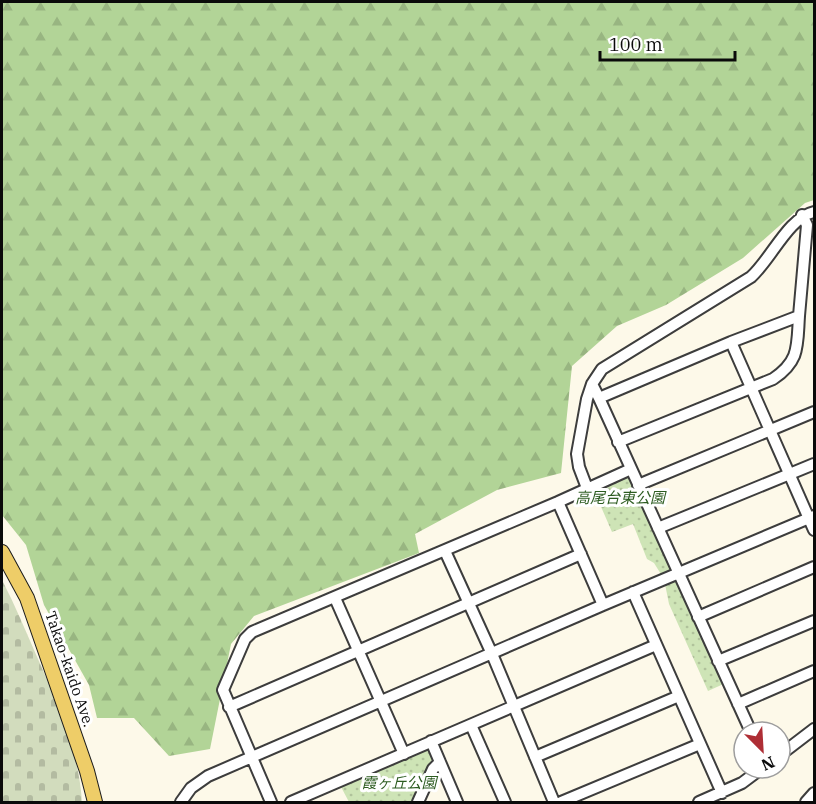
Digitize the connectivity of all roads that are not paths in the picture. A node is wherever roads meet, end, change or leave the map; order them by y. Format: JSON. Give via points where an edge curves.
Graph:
{"nodes":[{"id":1,"x":814,"y":212,"type":"edge"},
{"id":2,"x":802,"y":215,"type":"junction"},
{"id":3,"x":799,"y":316,"type":"junction"},
{"id":4,"x":731,"y":342,"type":"junction"},
{"id":5,"x":592,"y":384,"type":"junction"},
{"id":6,"x":750,"y":388,"type":"junction"},
{"id":7,"x":599,"y":398,"type":"junction"},
{"id":8,"x":814,"y":412,"type":"edge"},
{"id":9,"x":770,"y":430,"type":"junction"},
{"id":10,"x":618,"y":442,"type":"junction"},
{"id":11,"x":814,"y":464,"type":"edge"},
{"id":12,"x":631,"y":469,"type":"junction"},
{"id":13,"x":789,"y":474,"type":"junction"},
{"id":14,"x":638,"y":485,"type":"junction"},
{"id":15,"x":587,"y":488,"type":"junction"},
{"id":16,"x":558,"y":502,"type":"junction"},
{"id":17,"x":812,"y":517,"type":"edge"},
{"id":18,"x":658,"y":528,"type":"junction"},
{"id":19,"x":814,"y":530,"type":"edge"},
{"id":20,"x":445,"y":551,"type":"junction"},
{"id":21,"x":2,"y":552,"type":"edge"},
{"id":22,"x":581,"y":554,"type":"junction"},
{"id":23,"x":814,"y":567,"type":"edge"},
{"id":24,"x":678,"y":573,"type":"junction"},
{"id":25,"x":633,"y":592,"type":"junction"},
{"id":26,"x":335,"y":598,"type":"junction"},
{"id":27,"x":469,"y":602,"type":"junction"},
{"id":28,"x":603,"y":605,"type":"junction"},
{"id":29,"x":698,"y":617,"type":"junction"},
{"id":30,"x":814,"y":621,"type":"edge"},
{"id":31,"x":656,"y":645,"type":"junction"},
{"id":32,"x":357,"y":650,"type":"junction"},
{"id":33,"x":492,"y":654,"type":"junction"},
{"id":34,"x":718,"y":661,"type":"junction"},
{"id":35,"x":814,"y":671,"type":"edge"},
{"id":36,"x":679,"y":696,"type":"junction"},
{"id":37,"x":381,"y":702,"type":"junction"},
{"id":38,"x":738,"y":704,"type":"junction"},
{"id":39,"x":229,"y":706,"type":"junction"},
{"id":40,"x":514,"y":706,"type":"junction"},
{"id":41,"x":745,"y":720,"type":"edge"},
{"id":42,"x":471,"y":724,"type":"junction"},
{"id":43,"x":814,"y":729,"type":"edge"},
{"id":44,"x":431,"y":741,"type":"junction"},
{"id":45,"x":700,"y":744,"type":"junction"},
{"id":46,"x":792,"y":746,"type":"edge"},
{"id":47,"x":404,"y":754,"type":"junction"},
{"id":48,"x":535,"y":757,"type":"junction"},
{"id":49,"x":251,"y":758,"type":"junction"},
{"id":50,"x":440,"y":762,"type":"junction"},
{"id":51,"x":746,"y":780,"type":"edge"},
{"id":52,"x":722,"y":793,"type":"junction"},
{"id":53,"x":814,"y":793,"type":"edge"},
{"id":54,"x":95,"y":802,"type":"edge"},
{"id":55,"x":181,"y":802,"type":"edge"},
{"id":56,"x":271,"y":802,"type":"edge"},
{"id":57,"x":291,"y":802,"type":"edge"},
{"id":58,"x":418,"y":802,"type":"edge"},
{"id":59,"x":457,"y":802,"type":"edge"},
{"id":60,"x":505,"y":802,"type":"edge"},
{"id":61,"x":554,"y":802,"type":"edge"},
{"id":62,"x":561,"y":802,"type":"edge"},
{"id":63,"x":699,"y":802,"type":"edge"},
{"id":64,"x":806,"y":802,"type":"edge"}],
"edges":[{"from":1,"to":2,"type":"street"},
{"from":2,"to":3,"type":"street","via":[[807,225]]},
{"from":2,"to":5,"type":"street","via":[[751,277],[602,369]]},
{"from":3,"to":4,"type":"street"},
{"from":3,"to":6,"type":"street","via":[[792,363],[773,379]]},
{"from":4,"to":6,"type":"street"},
{"from":4,"to":7,"type":"street"},
{"from":5,"to":7,"type":"street"},
{"from":5,"to":15,"type":"street","via":[[577,454]]},
{"from":6,"to":9,"type":"street"},
{"from":6,"to":10,"type":"street"},
{"from":7,"to":10,"type":"street"},
{"from":8,"to":9,"type":"street"},
{"from":9,"to":13,"type":"street"},
{"from":9,"to":14,"type":"street"},
{"from":10,"to":12,"type":"street"},
{"from":11,"to":13,"type":"street"},
{"from":12,"to":14,"type":"street"},
{"from":12,"to":15,"type":"street"},
{"from":13,"to":17,"type":"street"},
{"from":13,"to":18,"type":"street"},
{"from":14,"to":18,"type":"street"},
{"from":15,"to":16,"type":"street"},
{"from":16,"to":20,"type":"street"},
{"from":16,"to":22,"type":"street"},
{"from":17,"to":19,"type":"street"},
{"from":17,"to":24,"type":"street"},
{"from":18,"to":24,"type":"street"},
{"from":20,"to":26,"type":"street"},
{"from":20,"to":27,"type":"street"},
{"from":21,"to":54,"type":"main road","name":"Takao-kaido Ave.","via":[[27,598]]},
{"from":22,"to":27,"type":"street"},
{"from":22,"to":28,"type":"street"},
{"from":23,"to":29,"type":"street"},
{"from":24,"to":25,"type":"street"},
{"from":24,"to":29,"type":"street"},
{"from":25,"to":28,"type":"street"},
{"from":25,"to":31,"type":"street"},
{"from":26,"to":32,"type":"street"},
{"from":26,"to":39,"type":"street","via":[[252,632],[245,639],[223,690]]},
{"from":27,"to":32,"type":"street"},
{"from":27,"to":33,"type":"street"},
{"from":28,"to":33,"type":"street"},
{"from":29,"to":34,"type":"street"},
{"from":30,"to":34,"type":"street"},
{"from":31,"to":36,"type":"street"},
{"from":31,"to":40,"type":"street"},
{"from":32,"to":37,"type":"street"},
{"from":32,"to":39,"type":"street"},
{"from":33,"to":37,"type":"street"},
{"from":33,"to":40,"type":"street"},
{"from":34,"to":38,"type":"street"},
{"from":35,"to":38,"type":"street"},
{"from":36,"to":45,"type":"street"},
{"from":36,"to":48,"type":"street"},
{"from":37,"to":47,"type":"street"},
{"from":37,"to":49,"type":"street"},
{"from":38,"to":41,"type":"street"},
{"from":39,"to":49,"type":"street"},
{"from":40,"to":42,"type":"street"},
{"from":40,"to":48,"type":"street"},
{"from":42,"to":44,"type":"street"},
{"from":42,"to":60,"type":"street"},
{"from":43,"to":46,"type":"street"},
{"from":44,"to":47,"type":"street"},
{"from":44,"to":50,"type":"street"},
{"from":45,"to":52,"type":"street"},
{"from":45,"to":62,"type":"street"},
{"from":47,"to":57,"type":"street"},
{"from":48,"to":61,"type":"street"},
{"from":49,"to":55,"type":"street","via":[[197,782]]},
{"from":49,"to":56,"type":"street"},
{"from":50,"to":58,"type":"street"},
{"from":50,"to":59,"type":"street"},
{"from":51,"to":52,"type":"street"},
{"from":52,"to":63,"type":"street"},
{"from":53,"to":64,"type":"street"}]}
